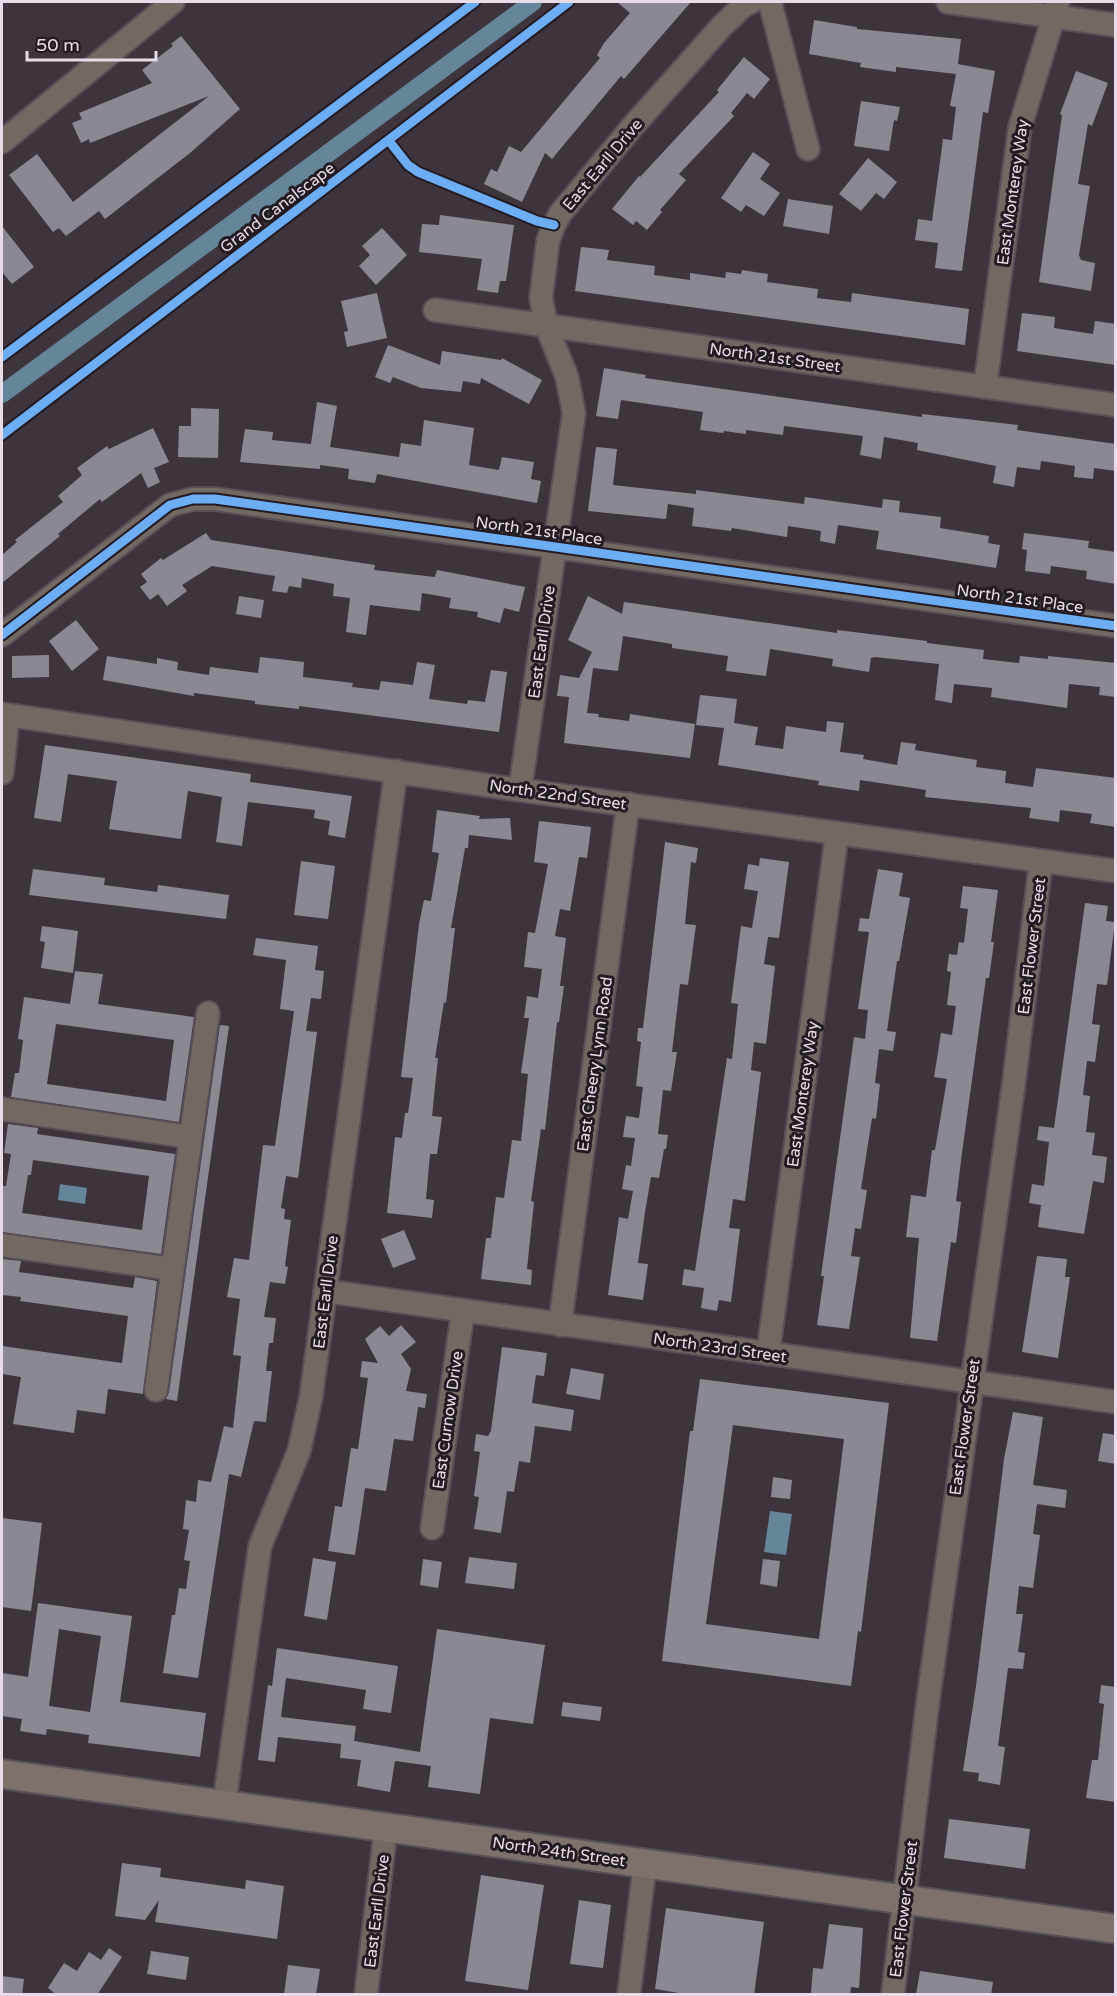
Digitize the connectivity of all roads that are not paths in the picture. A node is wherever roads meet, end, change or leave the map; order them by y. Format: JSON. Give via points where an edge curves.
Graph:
{"nodes":[{"id":1,"x":173,"y":2,"type":"edge"},
{"id":2,"x":751,"y":2,"type":"edge"},
{"id":3,"x":771,"y":2,"type":"edge"},
{"id":4,"x":948,"y":2,"type":"edge"},
{"id":5,"x":1055,"y":9,"type":"edge"},
{"id":6,"x":1116,"y":25,"type":"edge"},
{"id":7,"x":2,"y":142,"type":"edge"},
{"id":8,"x":808,"y":149,"type":"dead end"},
{"id":9,"x":435,"y":310,"type":"dead end"},
{"id":10,"x":546,"y":325,"type":"junction"},
{"id":11,"x":985,"y":387,"type":"junction"},
{"id":12,"x":1116,"y":405,"type":"edge"},
{"id":13,"x":554,"y":548,"type":"junction"},
{"id":14,"x":1116,"y":626,"type":"edge"},
{"id":15,"x":2,"y":635,"type":"edge"},
{"id":16,"x":5,"y":715,"type":"edge"},
{"id":17,"x":396,"y":771,"type":"junction"},
{"id":18,"x":2,"y":773,"type":"edge"},
{"id":19,"x":520,"y":790,"type":"junction"},
{"id":20,"x":628,"y":804,"type":"junction"},
{"id":21,"x":837,"y":833,"type":"junction"},
{"id":22,"x":1041,"y":861,"type":"junction"},
{"id":23,"x":1116,"y":871,"type":"edge"},
{"id":24,"x":208,"y":1013,"type":"dead end"},
{"id":25,"x":2,"y":1109,"type":"edge"},
{"id":26,"x":190,"y":1137,"type":"junction"},
{"id":27,"x":2,"y":1245,"type":"edge"},
{"id":28,"x":172,"y":1269,"type":"junction"},
{"id":29,"x":325,"y":1291,"type":"junction"},
{"id":30,"x":463,"y":1311,"type":"junction"},
{"id":31,"x":560,"y":1325,"type":"junction"},
{"id":32,"x":768,"y":1354,"type":"junction"},
{"id":33,"x":970,"y":1382,"type":"junction"},
{"id":34,"x":156,"y":1390,"type":"dead end"},
{"id":35,"x":1116,"y":1402,"type":"edge"},
{"id":36,"x":432,"y":1528,"type":"dead end"},
{"id":37,"x":2,"y":1774,"type":"edge"},
{"id":38,"x":224,"y":1804,"type":"junction"},
{"id":39,"x":386,"y":1827,"type":"junction"},
{"id":40,"x":645,"y":1863,"type":"junction"},
{"id":41,"x":904,"y":1899,"type":"junction"},
{"id":42,"x":1116,"y":1929,"type":"edge"},
{"id":43,"x":366,"y":1995,"type":"edge"},
{"id":44,"x":629,"y":1995,"type":"edge"},
{"id":45,"x":893,"y":1995,"type":"edge"}],
"edges":[{"from":1,"to":7,"type":"street"},
{"from":2,"to":10,"type":"street","name":"East Earll Drive","via":[[722,26],[560,214],[548,241],[542,274]]},
{"from":3,"to":8,"type":"street"},
{"from":4,"to":5,"type":"street"},
{"from":5,"to":6,"type":"street"},
{"from":5,"to":11,"type":"street","name":"East Monterey Way","via":[[1020,127]]},
{"from":9,"to":10,"type":"street","name":"North 21st Street"},
{"from":10,"to":11,"type":"street","name":"North 21st Street"},
{"from":10,"to":13,"type":"street","name":"East Earll Drive","via":[[567,377],[573,413]]},
{"from":11,"to":12,"type":"street","name":"North 21st Street"},
{"from":13,"to":14,"type":"street","name":"North 21st Place"},
{"from":13,"to":15,"type":"street","name":"North 21st Place","via":[[193,499],[170,505]]},
{"from":13,"to":19,"type":"street","name":"East Earll Drive"},
{"from":16,"to":17,"type":"street","name":"North 22nd Street"},
{"from":16,"to":18,"type":"street"},
{"from":17,"to":19,"type":"street","name":"North 22nd Street"},
{"from":17,"to":29,"type":"street","name":"East Earll Drive"},
{"from":19,"to":20,"type":"street","name":"North 22nd Street"},
{"from":20,"to":21,"type":"street","name":"North 22nd Street"},
{"from":20,"to":31,"type":"street","name":"East Cheery Lynn Road"},
{"from":21,"to":22,"type":"street","name":"North 22nd Street"},
{"from":21,"to":32,"type":"street","name":"East Monterey Way"},
{"from":22,"to":23,"type":"street","name":"North 22nd Street"},
{"from":22,"to":33,"type":"street","name":"East Flower Street","via":[[1014,1082]]},
{"from":24,"to":26,"type":"street"},
{"from":25,"to":26,"type":"street"},
{"from":26,"to":28,"type":"street"},
{"from":27,"to":28,"type":"street"},
{"from":28,"to":34,"type":"street"},
{"from":29,"to":30,"type":"street","name":"North 23rd Street"},
{"from":29,"to":38,"type":"street","name":"East Earll Drive","via":[[304,1432],[270,1518],[255,1570]]},
{"from":30,"to":31,"type":"street","name":"North 23rd Street"},
{"from":30,"to":36,"type":"street","name":"East Curnow Drive"},
{"from":31,"to":32,"type":"street","name":"North 23rd Street"},
{"from":32,"to":33,"type":"street","name":"North 23rd Street"},
{"from":33,"to":35,"type":"street","name":"North 23rd Street"},
{"from":33,"to":41,"type":"street","name":"East Flower Street"},
{"from":37,"to":38,"type":"main road","name":"North 24th Street"},
{"from":38,"to":39,"type":"main road","name":"North 24th Street"},
{"from":39,"to":40,"type":"main road","name":"North 24th Street"},
{"from":39,"to":43,"type":"street","name":"East Earll Drive"},
{"from":40,"to":41,"type":"main road","name":"North 24th Street"},
{"from":40,"to":44,"type":"street"},
{"from":41,"to":42,"type":"main road","name":"North 24th Street"},
{"from":41,"to":45,"type":"street","name":"East Flower Street"}]}
